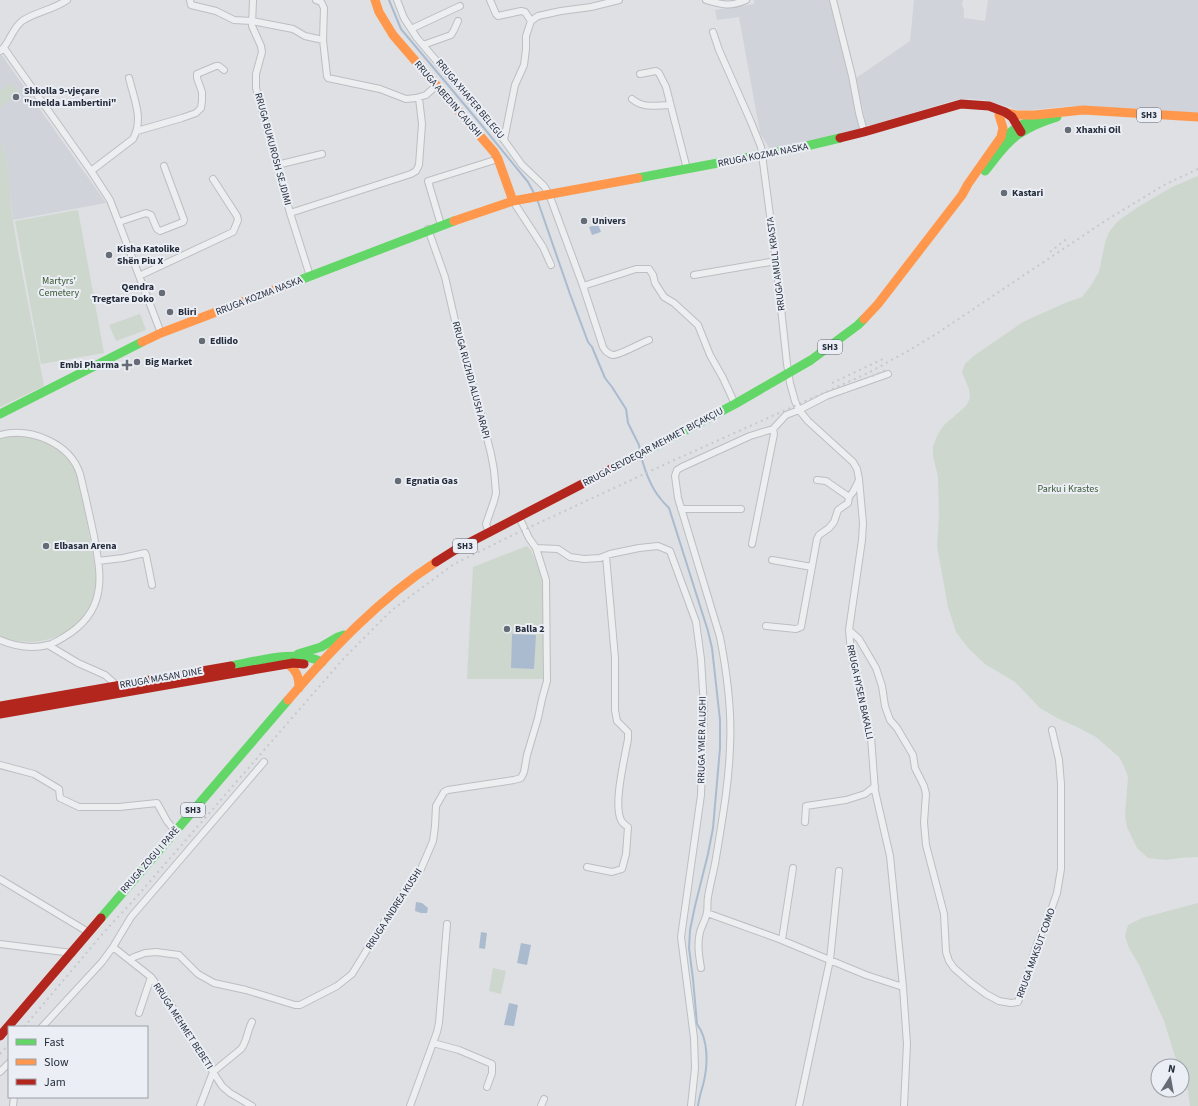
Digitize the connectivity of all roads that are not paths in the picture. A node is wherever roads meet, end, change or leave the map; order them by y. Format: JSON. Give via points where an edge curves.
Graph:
{"nodes":[{"id":1,"x":67,"y":0,"type":"edge"},
{"id":2,"x":190,"y":0,"type":"edge"},
{"id":3,"x":253,"y":0,"type":"edge"},
{"id":4,"x":375,"y":0,"type":"edge"},
{"id":5,"x":396,"y":0,"type":"edge"},
{"id":6,"x":490,"y":0,"type":"edge"},
{"id":7,"x":620,"y":0,"type":"edge"},
{"id":8,"x":706,"y":0,"type":"edge"},
{"id":9,"x":746,"y":0,"type":"edge"},
{"id":10,"x":833,"y":0,"type":"edge"},
{"id":11,"x":319,"y":1,"type":"edge"},
{"id":12,"x":460,"y":6,"type":"dead end"},
{"id":13,"x":252,"y":21,"type":"junction"},
{"id":14,"x":458,"y":21,"type":"dead end"},
{"id":15,"x":531,"y":21,"type":"junction"},
{"id":16,"x":411,"y":29,"type":"junction"},
{"id":17,"x":713,"y":32,"type":"dead end"},
{"id":18,"x":323,"y":40,"type":"junction"},
{"id":19,"x":423,"y":45,"type":"junction"},
{"id":20,"x":2,"y":49,"type":"edge"},
{"id":21,"x":224,"y":70,"type":"dead end"},
{"id":22,"x":640,"y":74,"type":"dead end"},
{"id":23,"x":129,"y":78,"type":"dead end"},
{"id":24,"x":437,"y":85,"type":"junction"},
{"id":25,"x":419,"y":98,"type":"junction"},
{"id":26,"x":632,"y":99,"type":"dead end"},
{"id":27,"x":670,"y":105,"type":"junction"},
{"id":28,"x":1101,"y":112,"type":"junction"},
{"id":29,"x":1003,"y":114,"type":"junction"},
{"id":30,"x":1049,"y":114,"type":"junction"},
{"id":31,"x":1198,"y":117,"type":"edge"},
{"id":32,"x":1016,"y":131,"type":"junction"},
{"id":33,"x":137,"y":132,"type":"junction"},
{"id":34,"x":864,"y":132,"type":"junction"},
{"id":35,"x":504,"y":140,"type":"junction"},
{"id":36,"x":998,"y":142,"type":"junction"},
{"id":37,"x":322,"y":154,"type":"dead end"},
{"id":38,"x":763,"y":155,"type":"junction"},
{"id":39,"x":498,"y":159,"type":"junction"},
{"id":40,"x":164,"y":166,"type":"dead end"},
{"id":41,"x":277,"y":166,"type":"junction"},
{"id":42,"x":687,"y":169,"type":"junction"},
{"id":43,"x":91,"y":171,"type":"junction"},
{"id":44,"x":213,"y":179,"type":"dead end"},
{"id":45,"x":546,"y":194,"type":"junction"},
{"id":46,"x":962,"y":195,"type":"junction"},
{"id":47,"x":513,"y":201,"type":"junction"},
{"id":48,"x":290,"y":213,"type":"junction"},
{"id":49,"x":119,"y":222,"type":"junction"},
{"id":50,"x":441,"y":224,"type":"junction"},
{"id":51,"x":428,"y":229,"type":"junction"},
{"id":52,"x":776,"y":261,"type":"junction"},
{"id":53,"x":551,"y":265,"type":"dead end"},
{"id":54,"x":694,"y":275,"type":"dead end"},
{"id":55,"x":139,"y":276,"type":"junction"},
{"id":56,"x":310,"y":276,"type":"junction"},
{"id":57,"x":583,"y":286,"type":"junction"},
{"id":58,"x":161,"y":334,"type":"junction"},
{"id":59,"x":649,"y":340,"type":"dead end"},
{"id":60,"x":788,"y":374,"type":"junction"},
{"id":61,"x":888,"y":374,"type":"dead end"},
{"id":62,"x":736,"y":404,"type":"junction"},
{"id":63,"x":799,"y":410,"type":"junction"},
{"id":64,"x":0,"y":414,"type":"edge"},
{"id":65,"x":773,"y":429,"type":"junction"},
{"id":66,"x":0,"y":435,"type":"edge"},
{"id":67,"x":860,"y":479,"type":"junction"},
{"id":68,"x":817,"y":480,"type":"dead end"},
{"id":69,"x":849,"y":497,"type":"junction"},
{"id":70,"x":681,"y":509,"type":"junction"},
{"id":71,"x":741,"y":509,"type":"dead end"},
{"id":72,"x":519,"y":517,"type":"junction"},
{"id":73,"x":489,"y":533,"type":"junction"},
{"id":74,"x":752,"y":544,"type":"dead end"},
{"id":75,"x":536,"y":548,"type":"junction"},
{"id":76,"x":606,"y":556,"type":"junction"},
{"id":77,"x":772,"y":560,"type":"dead end"},
{"id":78,"x":98,"y":561,"type":"junction"},
{"id":79,"x":812,"y":567,"type":"junction"},
{"id":80,"x":152,"y":585,"type":"dead end"},
{"id":81,"x":766,"y":626,"type":"dead end"},
{"id":82,"x":849,"y":630,"type":"junction"},
{"id":83,"x":349,"y":633,"type":"junction"},
{"id":84,"x":0,"y":640,"type":"edge"},
{"id":85,"x":48,"y":645,"type":"junction"},
{"id":86,"x":287,"y":660,"type":"junction"},
{"id":87,"x":319,"y":665,"type":"junction"},
{"id":88,"x":114,"y":686,"type":"junction"},
{"id":89,"x":299,"y":688,"type":"junction"},
{"id":90,"x":0,"y":706,"type":"edge"},
{"id":91,"x":0,"y":714,"type":"edge"},
{"id":92,"x":1052,"y":730,"type":"dead end"},
{"id":93,"x":264,"y":762,"type":"dead end"},
{"id":94,"x":0,"y":765,"type":"edge"},
{"id":95,"x":875,"y":786,"type":"junction"},
{"id":96,"x":805,"y":822,"type":"dead end"},
{"id":97,"x":175,"y":831,"type":"junction"},
{"id":98,"x":587,"y":867,"type":"dead end"},
{"id":99,"x":793,"y":868,"type":"dead end"},
{"id":100,"x":839,"y":871,"type":"dead end"},
{"id":101,"x":0,"y":879,"type":"edge"},
{"id":102,"x":707,"y":913,"type":"junction"},
{"id":103,"x":447,"y":924,"type":"dead end"},
{"id":104,"x":88,"y":932,"type":"junction"},
{"id":105,"x":782,"y":940,"type":"junction"},
{"id":106,"x":0,"y":944,"type":"edge"},
{"id":107,"x":113,"y":946,"type":"junction"},
{"id":108,"x":72,"y":953,"type":"junction"},
{"id":109,"x":131,"y":959,"type":"junction"},
{"id":110,"x":830,"y":960,"type":"junction"},
{"id":111,"x":701,"y":968,"type":"dead end"},
{"id":112,"x":151,"y":977,"type":"junction"},
{"id":113,"x":903,"y":987,"type":"junction"},
{"id":114,"x":139,"y":1013,"type":"dead end"},
{"id":115,"x":252,"y":1022,"type":"dead end"},
{"id":116,"x":9,"y":1026,"type":"edge"},
{"id":117,"x":43,"y":1026,"type":"edge"},
{"id":118,"x":8,"y":1027,"type":"edge"},
{"id":119,"x":0,"y":1036,"type":"edge"},
{"id":120,"x":433,"y":1044,"type":"junction"},
{"id":121,"x":8,"y":1064,"type":"edge"},
{"id":122,"x":0,"y":1072,"type":"edge"},
{"id":123,"x":213,"y":1072,"type":"junction"},
{"id":124,"x":488,"y":1087,"type":"dead end"},
{"id":125,"x":544,"y":1099,"type":"dead end"},
{"id":126,"x":200,"y":1106,"type":"edge"},
{"id":127,"x":252,"y":1106,"type":"edge"},
{"id":128,"x":410,"y":1106,"type":"edge"},
{"id":129,"x":541,"y":1106,"type":"edge"},
{"id":130,"x":691,"y":1106,"type":"edge"},
{"id":131,"x":799,"y":1106,"type":"edge"},
{"id":132,"x":904,"y":1106,"type":"edge"}],
"edges":[{"from":1,"to":20,"type":"street","via":[[23,21]]},
{"from":2,"to":13,"type":"street","via":[[191,5],[216,11],[234,20]]},
{"from":3,"to":13,"type":"street"},
{"from":4,"to":24,"type":"main road","name":"RRUGA ABEDIN CAUSHI","via":[[385,23]]},
{"from":5,"to":16,"type":"street","name":"RRUGA XHAFER BELEGU"},
{"from":6,"to":15,"type":"street","via":[[498,16],[521,11],[525,12]]},
{"from":7,"to":15,"type":"street","via":[[538,16]]},
{"from":8,"to":9,"type":"street","via":[[726,6]]},
{"from":10,"to":34,"type":"street"},
{"from":11,"to":18,"type":"street","via":[[324,8]]},
{"from":12,"to":16,"type":"street"},
{"from":13,"to":18,"type":"street","via":[[293,29],[305,36]]},
{"from":13,"to":41,"type":"street","name":"RRUGA BUKUROSH SEJDIMI","via":[[262,52],[256,74],[256,88]]},
{"from":14,"to":19,"type":"street","via":[[450,35]]},
{"from":15,"to":35,"type":"street","via":[[526,36],[524,65],[515,85]]},
{"from":16,"to":19,"type":"street","name":"RRUGA XHAFER BELEGU"},
{"from":17,"to":38,"type":"street","name":"RRUGA AMULL KRASTA"},
{"from":18,"to":25,"type":"street","via":[[328,78],[380,89],[401,98]]},
{"from":19,"to":35,"type":"street","name":"RRUGA XHAFER BELEGU"},
{"from":20,"to":43,"type":"street"},
{"from":21,"to":33,"type":"street","via":[[216,66],[198,74],[202,101],[201,108],[196,113]]},
{"from":22,"to":27,"type":"street","via":[[658,71],[666,87]]},
{"from":23,"to":33,"type":"street","via":[[139,114]]},
{"from":24,"to":25,"type":"street"},
{"from":24,"to":39,"type":"main road","name":"RRUGA ABEDIN CAUSHI"},
{"from":25,"to":48,"type":"street","via":[[422,124],[419,165],[416,171]]},
{"from":26,"to":27,"type":"street","via":[[638,104],[649,106]]},
{"from":27,"to":42,"type":"street"},
{"from":28,"to":30,"type":"main road","number":"SH3","via":[[1071,110]]},
{"from":28,"to":31,"type":"main road","number":"SH3"},
{"from":28,"to":32,"type":"main road","number":"SH3","via":[[1060,116]]},
{"from":29,"to":30,"type":"main road","name":"RRUGA KOZMA NASKA"},
{"from":29,"to":32,"type":"main road","via":[[1012,117]]},
{"from":29,"to":34,"type":"main road","name":"RRUGA KOZMA NASKA","via":[[995,108],[968,104],[948,107]]},
{"from":29,"to":36,"type":"main road","via":[[1002,137]]},
{"from":30,"to":32,"type":"main road","number":"SH3","via":[[1031,119]]},
{"from":32,"to":36,"type":"main road","number":"SH3"},
{"from":32,"to":46,"type":"main road","number":"SH3","via":[[980,178]]},
{"from":33,"to":43,"type":"street","via":[[133,139]]},
{"from":34,"to":38,"type":"main road","name":"RRUGA KOZMA NASKA"},
{"from":35,"to":45,"type":"street","name":"RRUGA XHAFER BELEGU","via":[[522,165],[544,186]]},
{"from":36,"to":46,"type":"main road","number":"SH3"},
{"from":37,"to":41,"type":"street"},
{"from":38,"to":42,"type":"main road","name":"RRUGA KOZMA NASKA"},
{"from":38,"to":52,"type":"street","name":"RRUGA AMULL KRASTA"},
{"from":39,"to":47,"type":"main road","name":"RRUGA ABEDIN CAUSHI"},
{"from":39,"to":50,"type":"street","via":[[428,180]]},
{"from":40,"to":49,"type":"street","via":[[183,222],[158,231],[151,215],[146,213]]},
{"from":41,"to":48,"type":"street","name":"RRUGA BUKUROSH SEJDIMI"},
{"from":42,"to":45,"type":"main road","name":"RRUGA KOZMA NASKA"},
{"from":43,"to":49,"type":"street","via":[[110,200]]},
{"from":44,"to":55,"type":"street","via":[[237,216],[233,232]]},
{"from":45,"to":47,"type":"main road","name":"RRUGA KOZMA NASKA"},
{"from":45,"to":57,"type":"street","name":"RRUGA XHAFER BELEGU"},
{"from":46,"to":60,"type":"main road","name":"RRUGA SEVDEQAR MEHMET BIÇAKÇIU","number":"SH3","via":[[863,320],[811,360]]},
{"from":47,"to":50,"type":"main road","name":"RRUGA KOZMA NASKA"},
{"from":47,"to":53,"type":"street","via":[[543,247]]},
{"from":48,"to":56,"type":"street","name":"RRUGA BUKUROSH SEJDIMI"},
{"from":49,"to":55,"type":"street"},
{"from":50,"to":51,"type":"main road","name":"RRUGA KOZMA NASKA"},
{"from":51,"to":56,"type":"main road","name":"RRUGA KOZMA NASKA"},
{"from":51,"to":73,"type":"street","name":"RRUGA RUZHDI ALUSH ARAPI","via":[[445,277],[491,454],[496,493],[486,524]]},
{"from":52,"to":54,"type":"street"},
{"from":52,"to":60,"type":"street","name":"RRUGA AMULL KRASTA"},
{"from":55,"to":58,"type":"street"},
{"from":56,"to":58,"type":"main road","name":"RRUGA KOZMA NASKA"},
{"from":57,"to":59,"type":"street","name":"RRUGA XHAFER BELEGU","via":[[606,352],[613,355]]},
{"from":57,"to":62,"type":"street","via":[[636,269],[649,269],[664,297],[698,325],[708,351]]},
{"from":58,"to":64,"type":"main road","name":"RRUGA KOZMA NASKA","via":[[144,340]]},
{"from":60,"to":62,"type":"main road","name":"RRUGA SEVDEQAR MEHMET BIÇAKÇIU","number":"SH3"},
{"from":60,"to":63,"type":"street","name":"RRUGA HYSEN BAKALLI"},
{"from":61,"to":63,"type":"street","via":[[826,396]]},
{"from":62,"to":72,"type":"main road","name":"RRUGA SEVDEQAR MEHMET BIÇAKÇIU","number":"SH3"},
{"from":63,"to":65,"type":"street","via":[[786,415]]},
{"from":63,"to":67,"type":"street","name":"RRUGA HYSEN BAKALLI","via":[[853,462]]},
{"from":65,"to":70,"type":"street","via":[[750,436],[677,470],[675,481]]},
{"from":65,"to":74,"type":"street"},
{"from":66,"to":78,"type":"street","via":[[23,433],[39,437],[60,447],[74,462],[80,474]]},
{"from":67,"to":69,"type":"street"},
{"from":67,"to":82,"type":"street","name":"RRUGA HYSEN BAKALLI","via":[[862,540]]},
{"from":68,"to":69,"type":"street","via":[[826,481]]},
{"from":69,"to":79,"type":"street","via":[[848,503],[838,510],[834,522],[817,539]]},
{"from":70,"to":71,"type":"street"},
{"from":70,"to":102,"type":"street","via":[[720,637],[730,714],[726,788]]},
{"from":72,"to":73,"type":"main road","name":"RRUGA SEVDEQAR MEHMET BIÇAKÇIU","number":"SH3"},
{"from":72,"to":75,"type":"street"},
{"from":73,"to":83,"type":"main road","name":"RRUGA SEVDEQAR MEHMET BIÇAKÇIU","number":"SH3","via":[[455,550],[419,573],[383,601]]},
{"from":75,"to":76,"type":"street","name":"RRUGA YMER ALUSHI","via":[[558,549],[570,558]]},
{"from":75,"to":109,"type":"street","name":"RRUGA ANDREA KUSHI","via":[[546,580],[547,681],[524,772],[521,778],[514,780],[444,792],[436,806],[433,841],[421,869],[397,901],[352,974],[337,986],[294,1005],[214,983],[198,974],[179,955],[156,952],[134,956]]},
{"from":76,"to":98,"type":"street","via":[[614,658],[615,710],[617,721],[628,732],[618,799],[619,814],[621,821],[628,827],[622,869],[612,872]]},
{"from":76,"to":130,"type":"street","name":"RRUGA YMER ALUSHI","via":[[658,546],[670,551],[696,622],[701,659],[704,738],[701,795],[681,937],[694,1038],[695,1068]]},
{"from":77,"to":79,"type":"street"},
{"from":78,"to":80,"type":"street","via":[[145,553]]},
{"from":78,"to":85,"type":"street","via":[[100,585],[91,612],[74,631]]},
{"from":79,"to":81,"type":"street","via":[[801,627],[796,629]]},
{"from":82,"to":92,"type":"street","name":"RRUGA MAKSUT COMO","via":[[859,639],[876,668],[890,720],[913,756],[924,786],[926,845],[942,908],[949,961],[970,982],[999,1001],[1018,1002],[1057,893],[1062,869],[1061,784]]},
{"from":82,"to":95,"type":"street","name":"RRUGA HYSEN BAKALLI","via":[[851,653],[871,737]]},
{"from":83,"to":86,"type":"main road"},
{"from":83,"to":87,"type":"main road","name":"RRUGA SEVDEQAR MEHMET BIÇAKÇIU","number":"SH3"},
{"from":84,"to":85,"type":"street","via":[[25,646]]},
{"from":85,"to":88,"type":"street","via":[[105,675]]},
{"from":86,"to":87,"type":"main road","name":"RRUGA MASAN DINE"},
{"from":86,"to":88,"type":"main road","name":"RRUGA MASAN DINE"},
{"from":86,"to":89,"type":"main road","via":[[297,672]]},
{"from":86,"to":91,"type":"main road","name":"RRUGA MASAN DINE"},
{"from":87,"to":89,"type":"main road","name":"RRUGA ZOGU I PARË","number":"SH3"},
{"from":88,"to":90,"type":"main road","name":"RRUGA MASAN DINE"},
{"from":89,"to":97,"type":"main road","name":"RRUGA ZOGU I PARË","number":"SH3"},
{"from":93,"to":107,"type":"street","via":[[131,917]]},
{"from":94,"to":97,"type":"street","via":[[34,774],[59,789],[60,798],[79,808],[157,803]]},
{"from":95,"to":96,"type":"street","via":[[865,794],[846,800],[806,806]]},
{"from":95,"to":113,"type":"street","name":"RRUGA HYSEN BAKALLI","via":[[890,856]]},
{"from":97,"to":104,"type":"main road","name":"RRUGA ZOGU I PARË","number":"SH3"},
{"from":99,"to":105,"type":"street"},
{"from":100,"to":110,"type":"street"},
{"from":101,"to":104,"type":"street"},
{"from":102,"to":105,"type":"street"},
{"from":102,"to":111,"type":"street","via":[[698,945]]},
{"from":103,"to":120,"type":"street","via":[[439,1023]]},
{"from":104,"to":108,"type":"main road","name":"RRUGA ZOGU I PARË","number":"SH3"},
{"from":105,"to":110,"type":"street"},
{"from":106,"to":108,"type":"street"},
{"from":107,"to":109,"type":"street","name":"RRUGA MEHMET BEBETI"},
{"from":107,"to":117,"type":"street","via":[[102,962]]},
{"from":108,"to":116,"type":"main road","name":"RRUGA ZOGU I PARË","number":"SH3"},
{"from":109,"to":112,"type":"street","name":"RRUGA MEHMET BEBETI"},
{"from":110,"to":113,"type":"street"},
{"from":110,"to":131,"type":"street"},
{"from":112,"to":114,"type":"street"},
{"from":112,"to":123,"type":"street","name":"RRUGA MEHMET BEBETI"},
{"from":113,"to":132,"type":"street","name":"RRUGA HYSEN BAKALLI","via":[[907,1044]]},
{"from":115,"to":123,"type":"street","via":[[241,1049]]},
{"from":118,"to":119,"type":"main road","name":"RRUGA ZOGU I PARË","number":"SH3"},
{"from":120,"to":124,"type":"street","via":[[459,1050],[492,1064]]},
{"from":120,"to":128,"type":"street"},
{"from":121,"to":122,"type":"street"},
{"from":123,"to":126,"type":"street"},
{"from":123,"to":127,"type":"street","name":"RRUGA MEHMET BEBETI","via":[[230,1093]]},
{"from":125,"to":129,"type":"street"}]}
